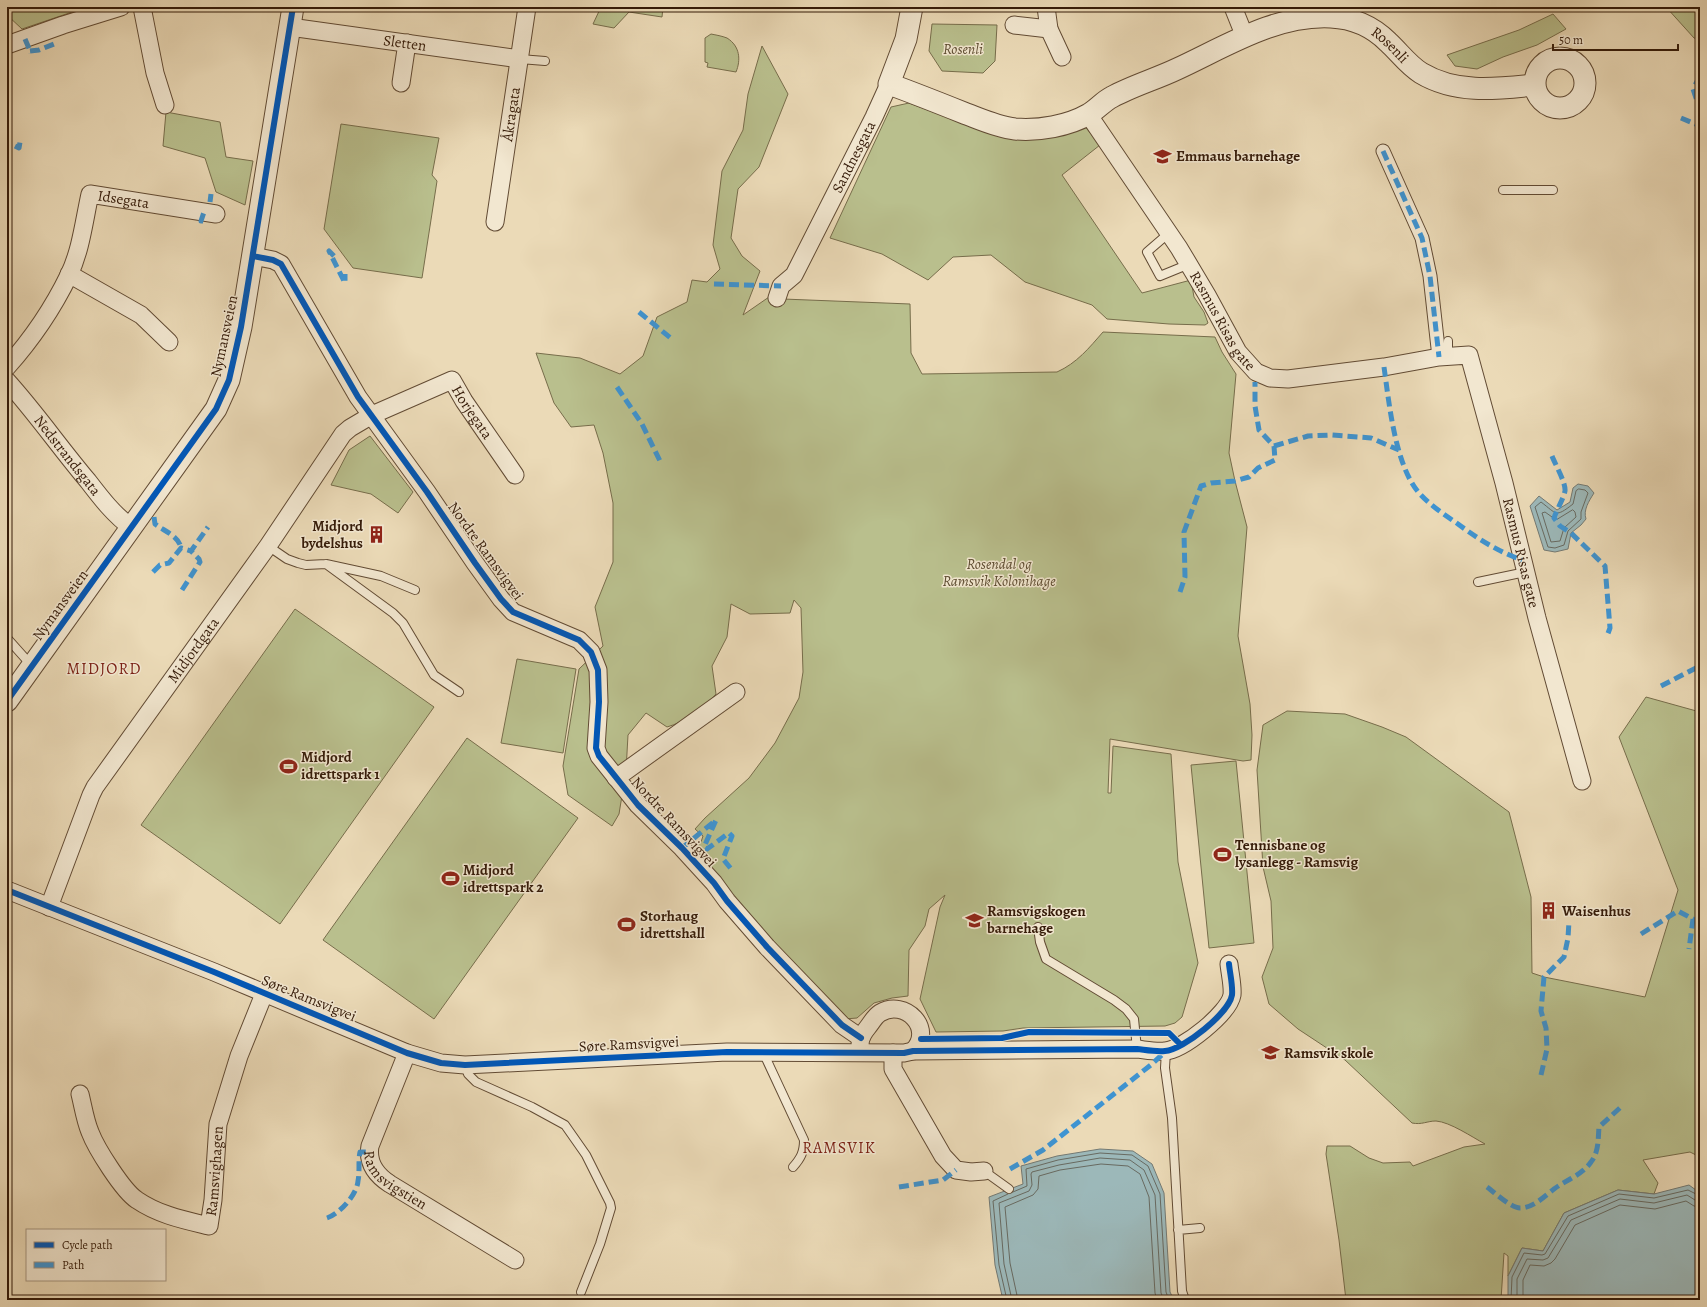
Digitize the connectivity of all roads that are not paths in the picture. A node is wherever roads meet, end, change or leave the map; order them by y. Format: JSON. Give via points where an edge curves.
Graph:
{"nodes":[{"id":1,"x":121,"y":7,"type":"edge"},
{"id":2,"x":142,"y":7,"type":"edge"},
{"id":3,"x":527,"y":7,"type":"edge"},
{"id":4,"x":912,"y":7,"type":"edge"},
{"id":5,"x":1046,"y":7,"type":"edge"},
{"id":6,"x":1233,"y":7,"type":"edge"},
{"id":7,"x":291,"y":17,"type":"edge"},
{"id":8,"x":1014,"y":25,"type":"dead end"},
{"id":9,"x":1049,"y":29,"type":"junction"},
{"id":10,"x":1245,"y":37,"type":"junction"},
{"id":11,"x":407,"y":43,"type":"junction"},
{"id":12,"x":7,"y":45,"type":"edge"},
{"id":13,"x":1062,"y":57,"type":"dead end"},
{"id":14,"x":520,"y":59,"type":"junction"},
{"id":15,"x":545,"y":61,"type":"dead end"},
{"id":16,"x":401,"y":83,"type":"dead end"},
{"id":17,"x":889,"y":84,"type":"junction"},
{"id":18,"x":1534,"y":85,"type":"dead end"},
{"id":19,"x":164,"y":105,"type":"dead end"},
{"id":20,"x":1088,"y":114,"type":"junction"},
{"id":21,"x":1383,"y":151,"type":"dead end"},
{"id":22,"x":1503,"y":190,"type":"dead end"},
{"id":23,"x":1553,"y":190,"type":"dead end"},
{"id":24,"x":216,"y":214,"type":"dead end"},
{"id":25,"x":495,"y":222,"type":"dead end"},
{"id":26,"x":1169,"y":233,"type":"junction"},
{"id":27,"x":253,"y":256,"type":"junction"},
{"id":28,"x":1188,"y":262,"type":"junction"},
{"id":29,"x":69,"y":274,"type":"junction"},
{"id":30,"x":777,"y":298,"type":"dead end"},
{"id":31,"x":169,"y":342,"type":"dead end"},
{"id":32,"x":1445,"y":351,"type":"junction"},
{"id":33,"x":7,"y":366,"type":"edge"},
{"id":34,"x":7,"y":381,"type":"edge"},
{"id":35,"x":372,"y":415,"type":"junction"},
{"id":36,"x":515,"y":475,"type":"dead end"},
{"id":37,"x":132,"y":528,"type":"junction"},
{"id":38,"x":268,"y":546,"type":"junction"},
{"id":39,"x":326,"y":564,"type":"junction"},
{"id":40,"x":1526,"y":572,"type":"junction"},
{"id":41,"x":1478,"y":582,"type":"dead end"},
{"id":42,"x":415,"y":590,"type":"dead end"},
{"id":43,"x":7,"y":638,"type":"edge"},
{"id":44,"x":32,"y":666,"type":"junction"},
{"id":45,"x":459,"y":692,"type":"dead end"},
{"id":46,"x":736,"y":692,"type":"dead end"},
{"id":47,"x":7,"y":701,"type":"edge"},
{"id":48,"x":616,"y":778,"type":"junction"},
{"id":49,"x":1582,"y":781,"type":"dead end"},
{"id":50,"x":7,"y":890,"type":"edge"},
{"id":51,"x":49,"y":907,"type":"junction"},
{"id":52,"x":1038,"y":927,"type":"dead end"},
{"id":53,"x":1229,"y":964,"type":"dead end"},
{"id":54,"x":264,"y":994,"type":"junction"},
{"id":55,"x":862,"y":1045,"type":"junction"},
{"id":56,"x":1137,"y":1049,"type":"junction"},
{"id":57,"x":913,"y":1051,"type":"junction"},
{"id":58,"x":1166,"y":1051,"type":"junction"},
{"id":59,"x":763,"y":1052,"type":"junction"},
{"id":60,"x":892,"y":1052,"type":"junction"},
{"id":61,"x":407,"y":1053,"type":"junction"},
{"id":62,"x":465,"y":1065,"type":"junction"},
{"id":63,"x":80,"y":1094,"type":"dead end"},
{"id":64,"x":793,"y":1167,"type":"dead end"},
{"id":65,"x":984,"y":1171,"type":"joint"},
{"id":66,"x":1009,"y":1189,"type":"dead end"},
{"id":67,"x":1200,"y":1228,"type":"dead end"},
{"id":68,"x":1178,"y":1230,"type":"junction"},
{"id":69,"x":515,"y":1260,"type":"dead end"},
{"id":70,"x":581,"y":1292,"type":"dead end"},
{"id":71,"x":1185,"y":1300,"type":"edge"}],
"edges":[{"from":1,"to":12,"type":"street"},
{"from":2,"to":19,"type":"street"},
{"from":3,"to":14,"type":"street","name":"Åkragata"},
{"from":4,"to":17,"type":"street","name":"Sandnesgata","via":[[906,39]]},
{"from":5,"to":9,"type":"street"},
{"from":6,"to":10,"type":"street"},
{"from":7,"to":11,"type":"street","name":"Sletten"},
{"from":7,"to":27,"type":"street","name":"Nymansveien"},
{"from":8,"to":9,"type":"street"},
{"from":9,"to":13,"type":"street"},
{"from":10,"to":18,"type":"street","name":"Rosenli","via":[[1266,28],[1302,19],[1350,19],[1371,28],[1421,73],[1435,79],[1455,86],[1476,89]]},
{"from":10,"to":20,"type":"street","name":"Rosenli","via":[[1112,97]]},
{"from":11,"to":14,"type":"street","name":"Sletten"},
{"from":11,"to":16,"type":"street","name":"Sletten"},
{"from":14,"to":15,"type":"lane"},
{"from":14,"to":25,"type":"street","name":"Åkragata"},
{"from":17,"to":20,"type":"street","name":"Rosenli","via":[[1013,129],[1055,126]]},
{"from":17,"to":30,"type":"street","name":"Sandnesgata","via":[[794,275],[782,286]]},
{"from":20,"to":26,"type":"street","name":"Rasmus Risas gate"},
{"from":21,"to":32,"type":"street","via":[[1422,238]]},
{"from":22,"to":23,"type":"lane"},
{"from":24,"to":29,"type":"street","name":"Idsegata","via":[[90,194],[80,243]]},
{"from":26,"to":28,"type":"street","name":"Rasmus Risas gate"},
{"from":26,"to":28,"type":"lane","via":[[1147,252],[1160,276]]},
{"from":27,"to":35,"type":"street","name":"Nordre Ramsvigvei","via":[[281,264],[343,373]]},
{"from":27,"to":37,"type":"street","name":"Nymansveien","via":[[236,355],[229,380],[216,409]]},
{"from":28,"to":32,"type":"street","name":"Rasmus Risas gate","via":[[1238,352],[1263,376],[1278,379],[1298,378]]},
{"from":29,"to":31,"type":"street","via":[[141,315]]},
{"from":29,"to":33,"type":"street","name":"Idsegata","via":[[28,343]]},
{"from":32,"to":40,"type":"street","name":"Rasmus Risas gate","via":[[1469,355]]},
{"from":34,"to":37,"type":"street","name":"Nedstrandsgata","via":[[34,411],[117,517]]},
{"from":35,"to":36,"type":"street","name":"Horjegata","via":[[452,380],[464,402]]},
{"from":35,"to":38,"type":"street","name":"Midjordgata","via":[[343,434]]},
{"from":35,"to":48,"type":"street","name":"Nordre Ramsvigvei","via":[[475,563],[513,612],[579,640],[591,652],[598,670],[596,748]]},
{"from":37,"to":44,"type":"street","name":"Nymansveien"},
{"from":38,"to":39,"type":"lane","via":[[286,559],[298,563]]},
{"from":38,"to":51,"type":"street","name":"Midjordgata","via":[[95,787]]},
{"from":39,"to":42,"type":"lane","via":[[381,576]]},
{"from":39,"to":45,"type":"lane","via":[[393,613],[403,623],[434,675]]},
{"from":40,"to":41,"type":"lane"},
{"from":40,"to":49,"type":"street","name":"Rasmus Risas gate"},
{"from":43,"to":44,"type":"lane"},
{"from":44,"to":47,"type":"street","name":"Nymansveien"},
{"from":46,"to":48,"type":"street","name":"Nordre Ramsvigvei"},
{"from":48,"to":55,"type":"street","name":"Nordre Ramsvigvei","via":[[638,805],[714,883],[767,947]]},
{"from":50,"to":51,"type":"street","name":"Søre Ramsvigvei"},
{"from":51,"to":54,"type":"street","name":"Søre Ramsvigvei"},
{"from":52,"to":56,"type":"lane","via":[[1046,959],[1126,1009],[1134,1019]]},
{"from":53,"to":58,"type":"street","via":[[1232,996],[1226,1007],[1200,1033]]},
{"from":54,"to":61,"type":"street","name":"Søre Ramsvigvei"},
{"from":54,"to":63,"type":"street","name":"Ramsvighagen","via":[[239,1056],[218,1124],[214,1197],[209,1226],[172,1217],[136,1200],[116,1177],[90,1133]]},
{"from":55,"to":57,"type":"street","via":[[878,1014],[887,1010],[902,1010],[913,1017],[919,1026],[920,1039]]},
{"from":55,"to":59,"type":"street","name":"Søre Ramsvigvei"},
{"from":55,"to":60,"type":"street","name":"Søre Ramsvigvei"},
{"from":56,"to":57,"type":"street","name":"Søre Ramsvigvei"},
{"from":56,"to":58,"type":"street","name":"Søre Ramsvigvei"},
{"from":57,"to":60,"type":"street","name":"Søre Ramsvigvei"},
{"from":58,"to":68,"type":"lane","via":[[1165,1068],[1172,1118]]},
{"from":59,"to":62,"type":"street","name":"Søre Ramsvigvei"},
{"from":59,"to":64,"type":"lane","via":[[804,1140],[803,1152]]},
{"from":60,"to":65,"type":"street","via":[[892,1069],[943,1156],[956,1170]]},
{"from":61,"to":62,"type":"street","name":"Søre Ramsvigvei","via":[[441,1063]]},
{"from":61,"to":69,"type":"street","name":"Ramsvigstien","via":[[370,1146],[369,1156],[373,1168],[390,1184]]},
{"from":62,"to":70,"type":"lane","via":[[468,1074],[476,1082],[565,1125],[586,1155],[610,1203],[610,1213]]},
{"from":65,"to":66,"type":"lane"},
{"from":67,"to":68,"type":"lane"},
{"from":68,"to":71,"type":"lane","via":[[1182,1291]]}]}
